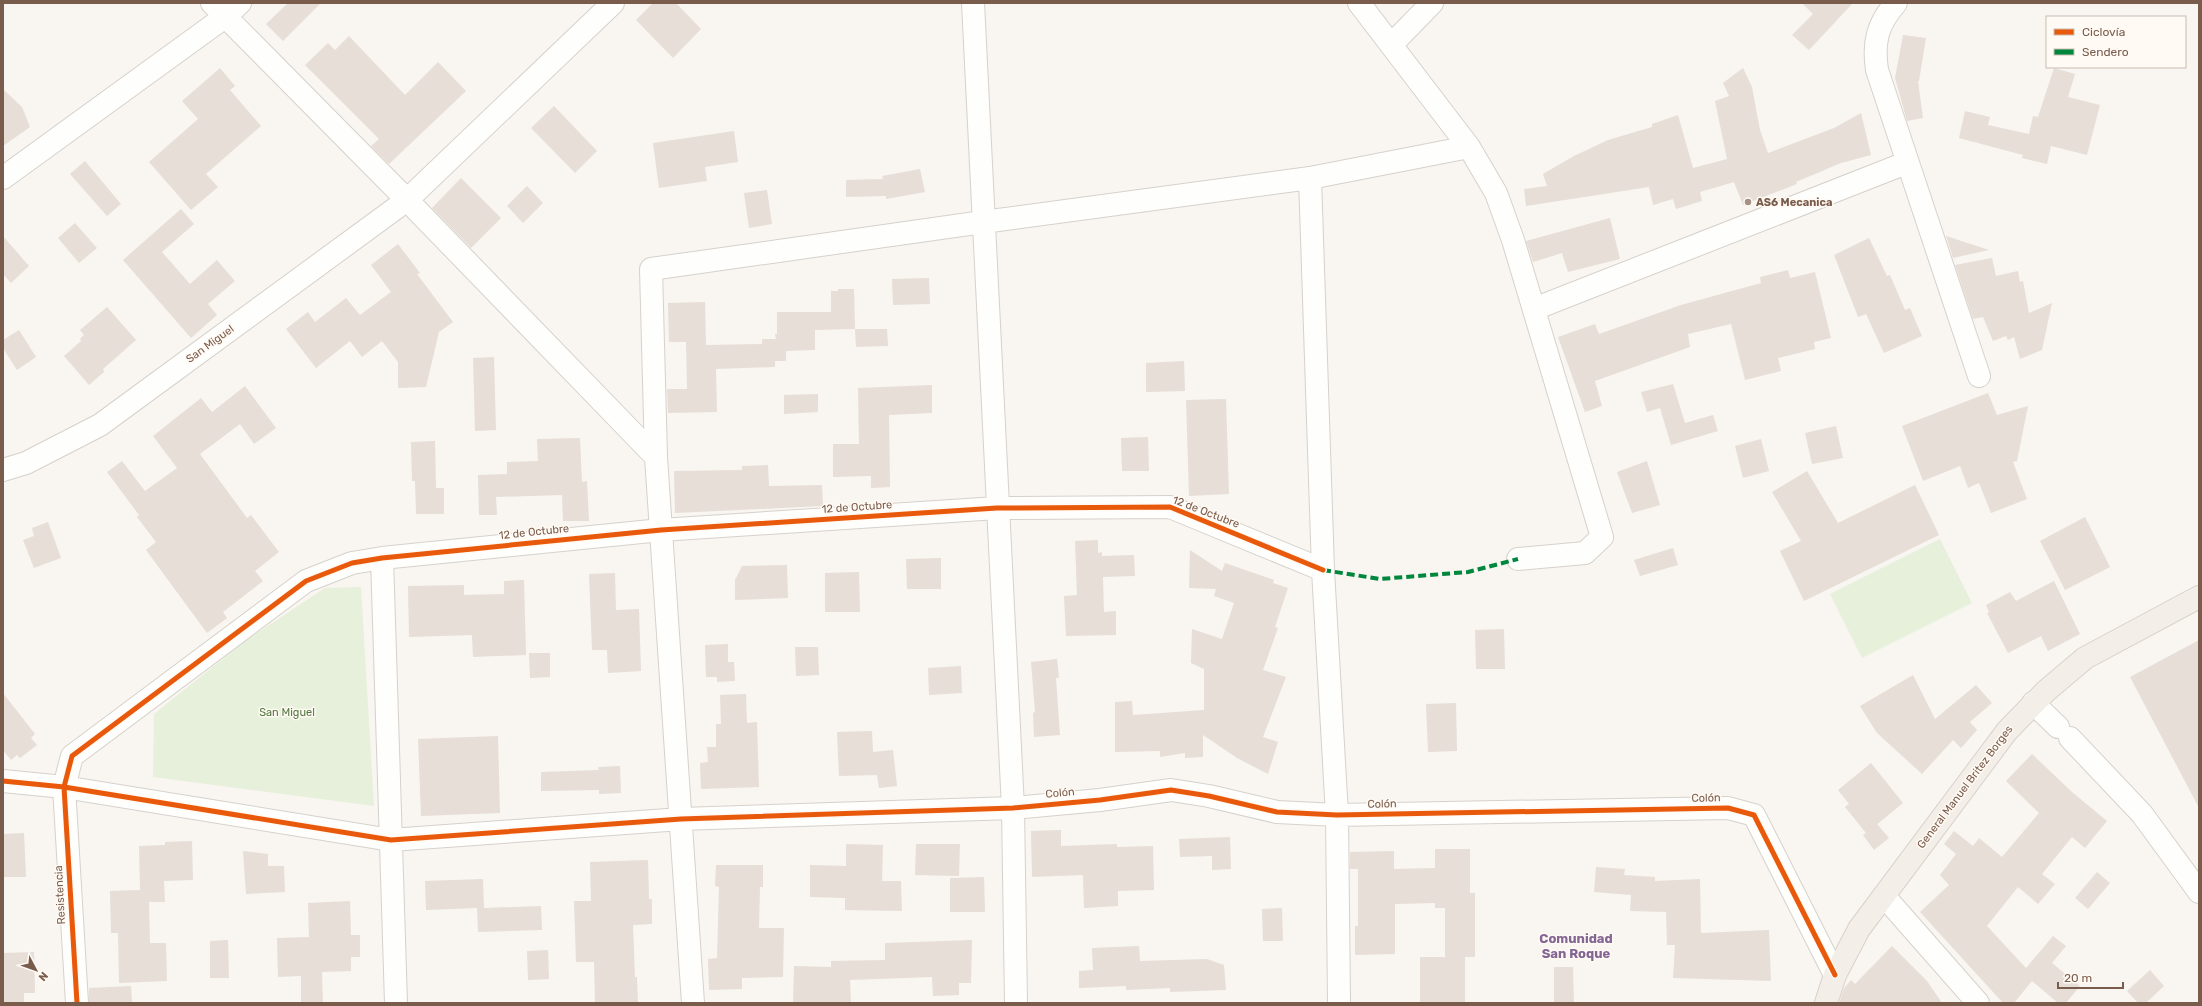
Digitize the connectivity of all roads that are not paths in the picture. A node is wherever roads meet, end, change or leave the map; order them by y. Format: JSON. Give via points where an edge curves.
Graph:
{"nodes":[{"id":1,"x":613,"y":3,"type":"edge"},
{"id":2,"x":973,"y":3,"type":"edge"},
{"id":3,"x":1359,"y":3,"type":"edge"},
{"id":4,"x":1432,"y":3,"type":"edge"},
{"id":5,"x":1896,"y":3,"type":"edge"},
{"id":6,"x":226,"y":7,"type":"edge"},
{"id":7,"x":1392,"y":44,"type":"junction"},
{"id":8,"x":1469,"y":147,"type":"junction"},
{"id":9,"x":1906,"y":163,"type":"junction"},
{"id":10,"x":3,"y":178,"type":"edge"},
{"id":11,"x":1310,"y":178,"type":"junction"},
{"id":12,"x":407,"y":200,"type":"junction"},
{"id":13,"x":983,"y":222,"type":"junction"},
{"id":14,"x":1534,"y":309,"type":"junction"},
{"id":15,"x":1978,"y":376,"type":"dead end"},
{"id":16,"x":656,"y":457,"type":"junction"},
{"id":17,"x":3,"y":470,"type":"edge"},
{"id":18,"x":997,"y":508,"type":"junction"},
{"id":19,"x":661,"y":530,"type":"junction"},
{"id":20,"x":382,"y":558,"type":"junction"},
{"id":21,"x":1518,"y":559,"type":"dead end"},
{"id":22,"x":1323,"y":570,"type":"junction"},
{"id":23,"x":2199,"y":597,"type":"edge"},
{"id":24,"x":2033,"y":703,"type":"junction"},
{"id":25,"x":3,"y":781,"type":"edge"},
{"id":26,"x":64,"y":787,"type":"junction"},
{"id":27,"x":1013,"y":808,"type":"junction"},
{"id":28,"x":1337,"y":815,"type":"junction"},
{"id":29,"x":680,"y":819,"type":"junction"},
{"id":30,"x":391,"y":840,"type":"junction"},
{"id":31,"x":2199,"y":892,"type":"edge"},
{"id":32,"x":1884,"y":896,"type":"junction"},
{"id":33,"x":1835,"y":975,"type":"junction"},
{"id":34,"x":77,"y":1003,"type":"edge"},
{"id":35,"x":396,"y":1003,"type":"edge"},
{"id":36,"x":693,"y":1003,"type":"edge"},
{"id":37,"x":1016,"y":1003,"type":"edge"},
{"id":38,"x":1338,"y":1003,"type":"edge"},
{"id":39,"x":1826,"y":1003,"type":"edge"},
{"id":40,"x":1978,"y":1003,"type":"edge"}],
"edges":[{"from":1,"to":12,"type":"street","name":"San Miguel"},
{"from":2,"to":13,"type":"street"},
{"from":3,"to":7,"type":"street"},
{"from":4,"to":7,"type":"street"},
{"from":5,"to":9,"type":"street","via":[[1876,34],[1874,53]]},
{"from":6,"to":10,"type":"street"},
{"from":6,"to":12,"type":"street"},
{"from":7,"to":8,"type":"street"},
{"from":8,"to":11,"type":"street"},
{"from":8,"to":14,"type":"street","via":[[1496,193]]},
{"from":9,"to":14,"type":"street"},
{"from":9,"to":15,"type":"street"},
{"from":11,"to":13,"type":"street"},
{"from":11,"to":22,"type":"street"},
{"from":12,"to":16,"type":"street"},
{"from":12,"to":17,"type":"street","name":"San Miguel","via":[[100,425],[26,464]]},
{"from":13,"to":16,"type":"street","via":[[651,269]]},
{"from":13,"to":18,"type":"street"},
{"from":14,"to":21,"type":"street","via":[[1602,537],[1585,553]]},
{"from":16,"to":19,"type":"street"},
{"from":18,"to":19,"type":"street","name":"12 de Octubre"},
{"from":18,"to":22,"type":"street","name":"12 de Octubre","via":[[1170,507]]},
{"from":18,"to":27,"type":"street"},
{"from":19,"to":20,"type":"street","name":"12 de Octubre"},
{"from":19,"to":29,"type":"street"},
{"from":20,"to":26,"type":"street","name":"12 de Octubre","via":[[352,562],[306,581],[72,756]]},
{"from":20,"to":30,"type":"street"},
{"from":22,"to":28,"type":"street"},
{"from":23,"to":24,"type":"main road","name":"General Manuel Britez Borges","via":[[2085,658]]},
{"from":24,"to":31,"type":"street","via":[[2142,814]]},
{"from":24,"to":32,"type":"main road","name":"General Manuel Britez Borges","via":[[2007,731]]},
{"from":25,"to":26,"type":"street","name":"Colón"},
{"from":26,"to":30,"type":"street","name":"Colón"},
{"from":26,"to":34,"type":"street","name":"Resistencia"},
{"from":27,"to":28,"type":"street","name":"Colón","via":[[1171,790],[1278,812]]},
{"from":27,"to":29,"type":"street","name":"Colón"},
{"from":27,"to":37,"type":"street"},
{"from":28,"to":33,"type":"street","name":"Colón","via":[[1728,808],[1754,815]]},
{"from":28,"to":38,"type":"street"},
{"from":29,"to":30,"type":"street","name":"Colón"},
{"from":29,"to":36,"type":"street"},
{"from":30,"to":35,"type":"street"},
{"from":32,"to":33,"type":"main road","name":"General Manuel Britez Borges","via":[[1859,930]]},
{"from":32,"to":40,"type":"street"},
{"from":33,"to":39,"type":"main road","name":"General Manuel Britez Borges"}]}
